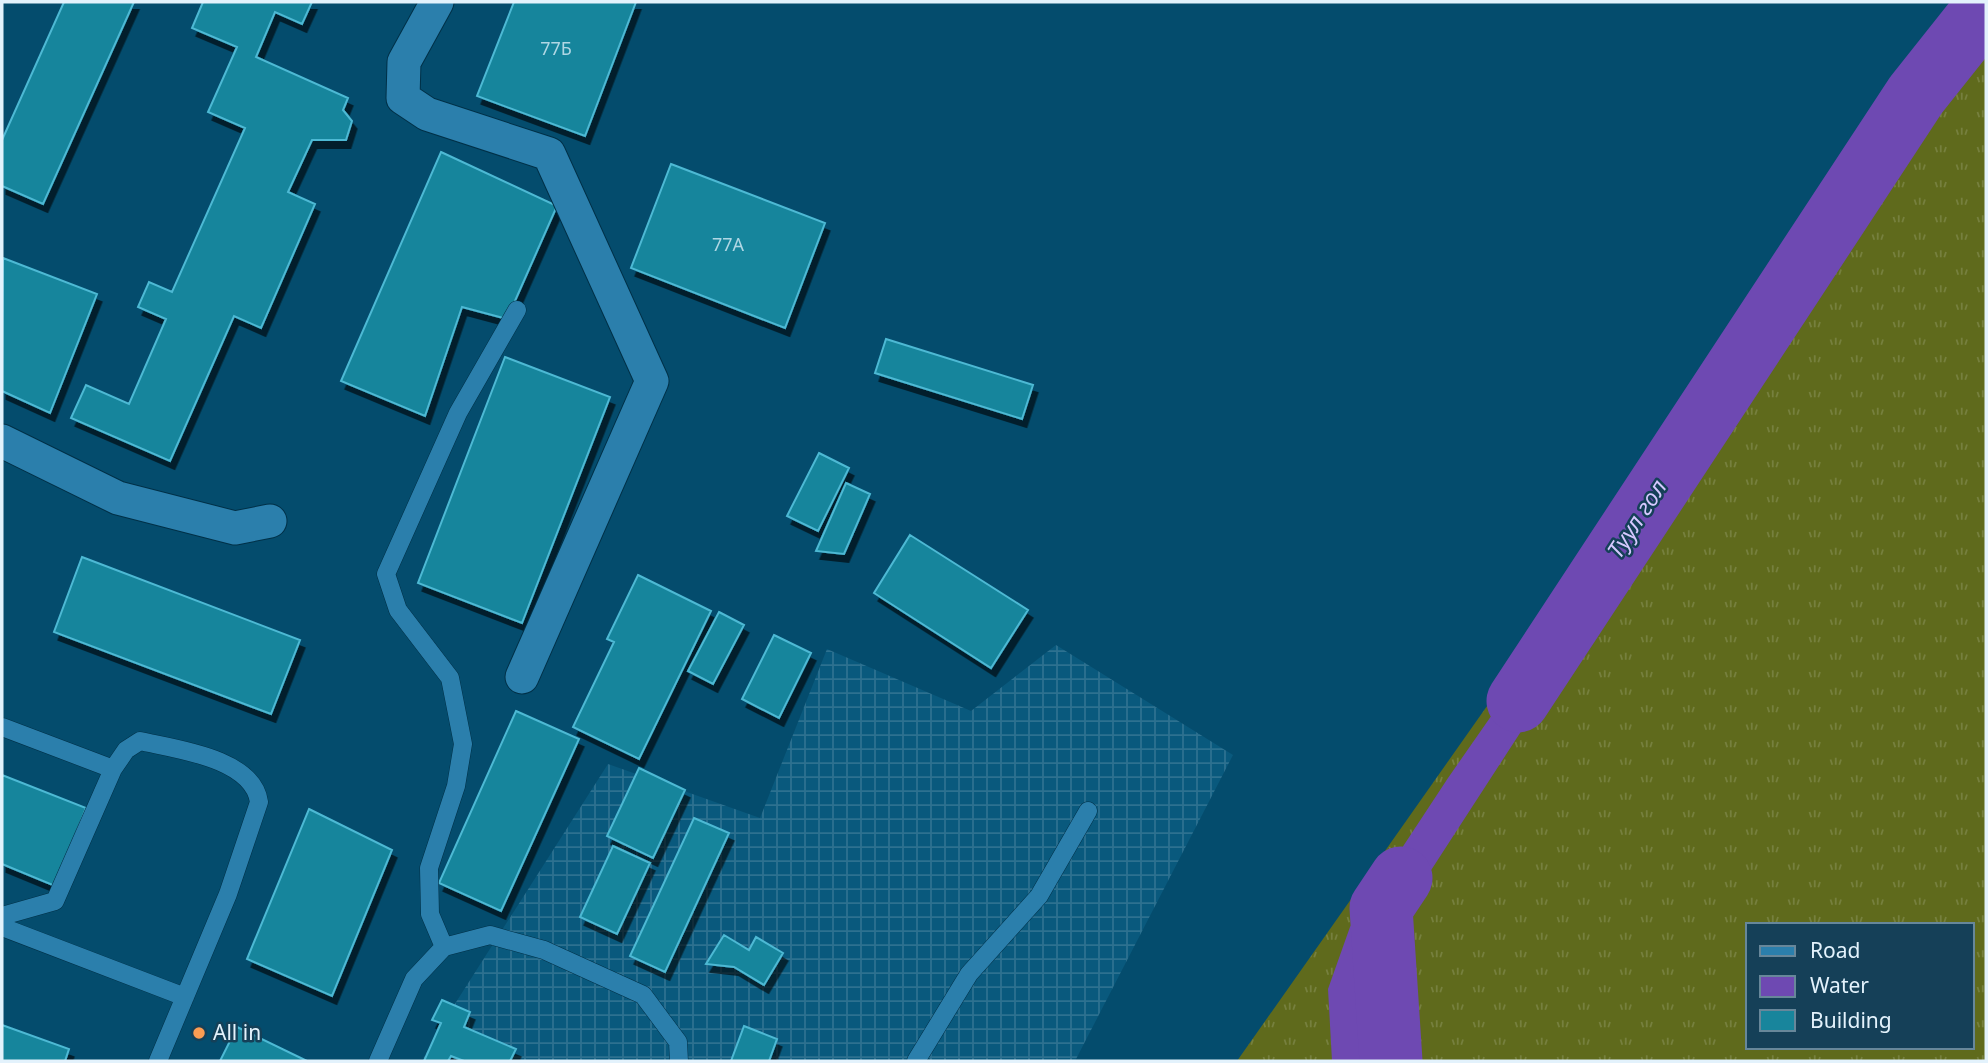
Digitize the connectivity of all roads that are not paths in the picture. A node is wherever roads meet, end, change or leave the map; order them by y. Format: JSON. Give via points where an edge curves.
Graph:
{"nodes":[{"id":1,"x":437,"y":2,"type":"edge"},
{"id":2,"x":517,"y":310,"type":"dead end"},
{"id":3,"x":2,"y":442,"type":"edge"},
{"id":4,"x":270,"y":521,"type":"dead end"},
{"id":5,"x":522,"y":677,"type":"dead end"},
{"id":6,"x":2,"y":727,"type":"edge"},
{"id":7,"x":113,"y":769,"type":"junction"},
{"id":8,"x":1088,"y":811,"type":"dead end"},
{"id":9,"x":2,"y":916,"type":"edge"},
{"id":10,"x":2,"y":927,"type":"edge"},
{"id":11,"x":443,"y":947,"type":"junction"},
{"id":12,"x":185,"y":997,"type":"junction"},
{"id":13,"x":158,"y":1061,"type":"edge"},
{"id":14,"x":378,"y":1061,"type":"edge"},
{"id":15,"x":679,"y":1061,"type":"edge"},
{"id":16,"x":916,"y":1061,"type":"edge"}],
"edges":[{"from":1,"to":5,"type":"street","via":[[404,62],[403,98],[426,114],[549,154],[652,381]]},
{"from":2,"to":11,"type":"lane","via":[[458,413],[386,574],[398,610],[450,678],[463,744],[456,786],[429,868],[430,914]]},
{"from":3,"to":4,"type":"street","via":[[118,498],[235,528]]},
{"from":6,"to":7,"type":"lane"},
{"from":7,"to":9,"type":"lane","via":[[55,901]]},
{"from":7,"to":12,"type":"lane","via":[[126,750],[140,741],[207,755],[257,788],[259,802],[228,894]]},
{"from":8,"to":16,"type":"lane","via":[[1039,896],[969,974]]},
{"from":10,"to":12,"type":"lane"},
{"from":11,"to":14,"type":"lane","via":[[414,979]]},
{"from":11,"to":15,"type":"lane","via":[[490,935],[544,950],[643,995],[678,1042]]},
{"from":12,"to":13,"type":"lane"}]}
